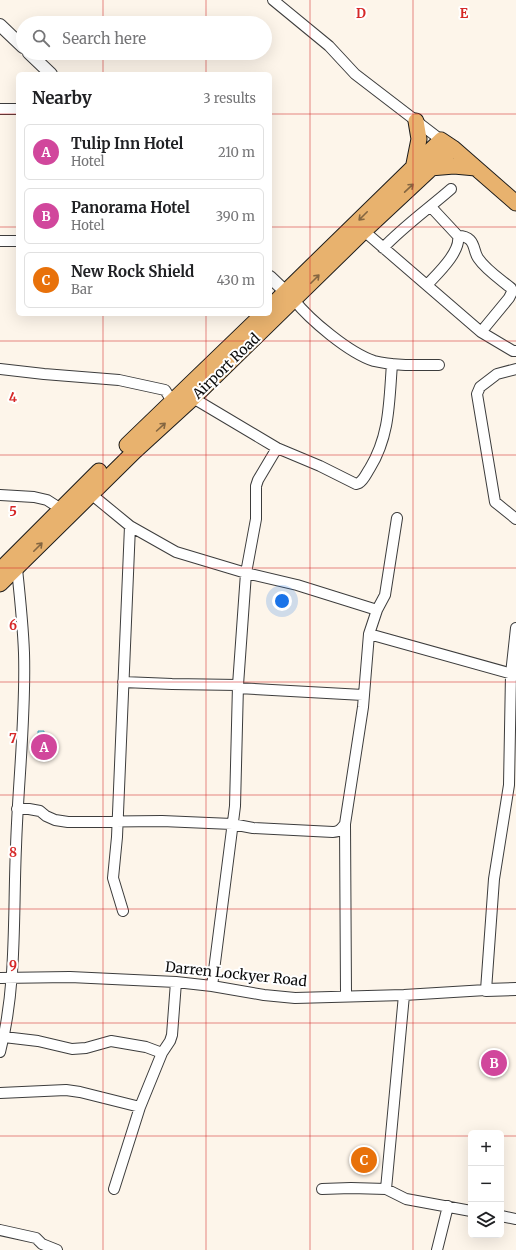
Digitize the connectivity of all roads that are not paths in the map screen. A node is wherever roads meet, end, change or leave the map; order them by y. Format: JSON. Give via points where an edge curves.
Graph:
{"nodes":[{"id":1,"x":272,"y":0,"type":"edge"},
{"id":2,"x":0,"y":25,"type":"edge"},
{"id":3,"x":16,"y":40,"type":"edge"},
{"id":4,"x":36,"y":60,"type":"edge"},
{"id":5,"x":49,"y":72,"type":"edge"},
{"id":6,"x":0,"y":109,"type":"edge"},
{"id":7,"x":16,"y":109,"type":"edge"},
{"id":8,"x":416,"y":121,"type":"junction"},
{"id":9,"x":447,"y":144,"type":"junction"},
{"id":10,"x":413,"y":168,"type":"junction"},
{"id":11,"x":430,"y":168,"type":"junction"},
{"id":12,"x":476,"y":168,"type":"junction"},
{"id":13,"x":451,"y":189,"type":"dead end"},
{"id":14,"x":516,"y":203,"type":"edge"},
{"id":15,"x":431,"y":207,"type":"junction"},
{"id":16,"x":364,"y":231,"type":"junction"},
{"id":17,"x":458,"y":236,"type":"junction"},
{"id":18,"x":0,"y":241,"type":"edge"},
{"id":19,"x":16,"y":241,"type":"edge"},
{"id":20,"x":383,"y":248,"type":"junction"},
{"id":21,"x":272,"y":279,"type":"edge"},
{"id":22,"x":427,"y":285,"type":"junction"},
{"id":23,"x":290,"y":296,"type":"junction"},
{"id":24,"x":272,"y":306,"type":"edge"},
{"id":25,"x":272,"y":315,"type":"edge"},
{"id":26,"x":261,"y":316,"type":"edge"},
{"id":27,"x":271,"y":316,"type":"edge"},
{"id":28,"x":481,"y":332,"type":"junction"},
{"id":29,"x":516,"y":351,"type":"edge"},
{"id":30,"x":392,"y":364,"type":"junction"},
{"id":31,"x":439,"y":365,"type":"dead end"},
{"id":32,"x":0,"y":369,"type":"edge"},
{"id":33,"x":516,"y":369,"type":"edge"},
{"id":34,"x":194,"y":398,"type":"junction"},
{"id":35,"x":172,"y":402,"type":"junction"},
{"id":36,"x":277,"y":448,"type":"junction"},
{"id":37,"x":91,"y":494,"type":"junction"},
{"id":38,"x":0,"y":495,"type":"edge"},
{"id":39,"x":61,"y":508,"type":"junction"},
{"id":40,"x":397,"y":518,"type":"dead end"},
{"id":41,"x":516,"y":519,"type":"edge"},
{"id":42,"x":130,"y":526,"type":"junction"},
{"id":43,"x":17,"y":569,"type":"junction"},
{"id":44,"x":0,"y":570,"type":"edge"},
{"id":45,"x":246,"y":573,"type":"junction"},
{"id":46,"x":0,"y":584,"type":"edge"},
{"id":47,"x":377,"y":610,"type":"junction"},
{"id":48,"x":516,"y":628,"type":"edge"},
{"id":49,"x":369,"y":634,"type":"junction"},
{"id":50,"x":514,"y":675,"type":"edge"},
{"id":51,"x":123,"y":682,"type":"junction"},
{"id":52,"x":238,"y":686,"type":"junction"},
{"id":53,"x":363,"y":695,"type":"junction"},
{"id":54,"x":17,"y":809,"type":"junction"},
{"id":55,"x":117,"y":822,"type":"junction"},
{"id":56,"x":232,"y":824,"type":"junction"},
{"id":57,"x":345,"y":824,"type":"junction"},
{"id":58,"x":123,"y":911,"type":"dead end"},
{"id":59,"x":0,"y":978,"type":"edge"},
{"id":60,"x":12,"y":978,"type":"junction"},
{"id":61,"x":176,"y":982,"type":"junction"},
{"id":62,"x":212,"y":986,"type":"junction"},
{"id":63,"x":516,"y":989,"type":"edge"},
{"id":64,"x":486,"y":990,"type":"junction"},
{"id":65,"x":346,"y":994,"type":"dead end"},
{"id":66,"x":404,"y":995,"type":"junction"},
{"id":67,"x":4,"y":1037,"type":"junction"},
{"id":68,"x":0,"y":1052,"type":"edge"},
{"id":69,"x":162,"y":1053,"type":"junction"},
{"id":70,"x":0,"y":1094,"type":"edge"},
{"id":71,"x":140,"y":1107,"type":"junction"},
{"id":72,"x":114,"y":1189,"type":"dead end"},
{"id":73,"x":322,"y":1189,"type":"dead end"},
{"id":74,"x":386,"y":1189,"type":"junction"},
{"id":75,"x":448,"y":1206,"type":"junction"},
{"id":76,"x":468,"y":1210,"type":"edge"},
{"id":77,"x":504,"y":1217,"type":"edge"},
{"id":78,"x":516,"y":1219,"type":"edge"},
{"id":79,"x":0,"y":1230,"type":"edge"},
{"id":80,"x":57,"y":1250,"type":"edge"},
{"id":81,"x":437,"y":1250,"type":"edge"}],
"edges":[{"from":1,"to":8,"type":"street","via":[[329,46],[355,74]]},
{"from":2,"to":3,"type":"street"},
{"from":4,"to":5,"type":"street"},
{"from":6,"to":7,"type":"street"},
{"from":8,"to":9,"type":"street"},
{"from":8,"to":10,"type":"main road","via":[[418,140]]},
{"from":9,"to":10,"type":"main road","name":"Airport Road"},
{"from":9,"to":11,"type":"main road","name":"Airport Road"},
{"from":9,"to":12,"type":"main road"},
{"from":10,"to":23,"type":"main road","name":"Airport Road","one_way":true},
{"from":11,"to":12,"type":"main road"},
{"from":16,"to":11,"type":"main road","name":"Airport Road","one_way":true},
{"from":12,"to":14,"type":"main road"},
{"from":13,"to":15,"type":"street"},
{"from":15,"to":17,"type":"street"},
{"from":15,"to":20,"type":"street","via":[[399,231]]},
{"from":16,"to":20,"type":"street"},
{"from":23,"to":16,"type":"main road","name":"Airport Road","one_way":true},
{"from":17,"to":22,"type":"street","via":[[458,247]]},
{"from":17,"to":28,"type":"street","via":[[470,240],[477,256],[511,288],[512,292]]},
{"from":18,"to":19,"type":"street"},
{"from":20,"to":22,"type":"street"},
{"from":21,"to":23,"type":"street"},
{"from":22,"to":28,"type":"street"},
{"from":23,"to":24,"type":"main road","name":"Airport Road"},
{"from":23,"to":25,"type":"main road","name":"Airport Road"},
{"from":23,"to":30,"type":"street","via":[[312,320],[338,340],[365,358]]},
{"from":26,"to":35,"type":"main road","name":"Airport Road"},
{"from":27,"to":34,"type":"main road","name":"Airport Road"},
{"from":28,"to":29,"type":"street"},
{"from":30,"to":31,"type":"street"},
{"from":30,"to":36,"type":"street","via":[[388,418],[381,448],[361,482],[356,484]]},
{"from":32,"to":35,"type":"street","via":[[119,380],[165,390]]},
{"from":33,"to":41,"type":"street","via":[[497,374],[480,386],[477,394],[495,502]]},
{"from":34,"to":36,"type":"street"},
{"from":37,"to":34,"type":"main road","name":"Airport Road","one_way":true},
{"from":35,"to":39,"type":"main road","name":"Airport Road"},
{"from":36,"to":45,"type":"street","via":[[256,486],[256,519]]},
{"from":37,"to":42,"type":"street"},
{"from":43,"to":37,"type":"main road","name":"Airport Road","one_way":true},
{"from":38,"to":39,"type":"street","via":[[34,497],[47,500]]},
{"from":39,"to":44,"type":"main road","name":"Airport Road"},
{"from":40,"to":47,"type":"street","via":[[384,595]]},
{"from":42,"to":45,"type":"street","via":[[176,552]]},
{"from":42,"to":51,"type":"street"},
{"from":43,"to":46,"type":"main road","name":"Airport Road"},
{"from":43,"to":54,"type":"street","via":[[24,654]]},
{"from":45,"to":47,"type":"street","via":[[298,585]]},
{"from":45,"to":52,"type":"street"},
{"from":47,"to":49,"type":"street"},
{"from":48,"to":50,"type":"street"},
{"from":49,"to":50,"type":"street"},
{"from":49,"to":53,"type":"street"},
{"from":50,"to":64,"type":"street","via":[[509,785],[494,879]]},
{"from":51,"to":52,"type":"street"},
{"from":51,"to":55,"type":"street"},
{"from":52,"to":53,"type":"street"},
{"from":52,"to":56,"type":"street","via":[[235,806]]},
{"from":53,"to":57,"type":"street"},
{"from":54,"to":55,"type":"street","via":[[40,811],[55,820],[68,822]]},
{"from":54,"to":60,"type":"street"},
{"from":55,"to":56,"type":"street"},
{"from":55,"to":58,"type":"street","via":[[113,878]]},
{"from":56,"to":57,"type":"street","via":[[253,828],[337,832]]},
{"from":56,"to":62,"type":"street"},
{"from":57,"to":65,"type":"street"},
{"from":59,"to":60,"type":"street","name":"Darren Lockyer Road"},
{"from":60,"to":61,"type":"street","name":"Darren Lockyer Road","via":[[70,977]]},
{"from":60,"to":67,"type":"street"},
{"from":61,"to":62,"type":"street","name":"Darren Lockyer Road"},
{"from":61,"to":69,"type":"street","via":[[172,1035]]},
{"from":62,"to":66,"type":"street","name":"Darren Lockyer Road","via":[[295,998]]},
{"from":63,"to":64,"type":"street","name":"Darren Lockyer Road"},
{"from":64,"to":66,"type":"street","name":"Darren Lockyer Road"},
{"from":66,"to":74,"type":"street"},
{"from":67,"to":68,"type":"street"},
{"from":67,"to":69,"type":"street","via":[[72,1049],[111,1041],[146,1047]]},
{"from":69,"to":71,"type":"street"},
{"from":70,"to":71,"type":"street","via":[[66,1090]]},
{"from":71,"to":72,"type":"street"},
{"from":73,"to":74,"type":"street"},
{"from":74,"to":75,"type":"street","via":[[406,1199]]},
{"from":75,"to":76,"type":"street"},
{"from":75,"to":81,"type":"street"},
{"from":77,"to":78,"type":"street"},
{"from":79,"to":80,"type":"street","via":[[36,1238],[42,1244]]}]}
